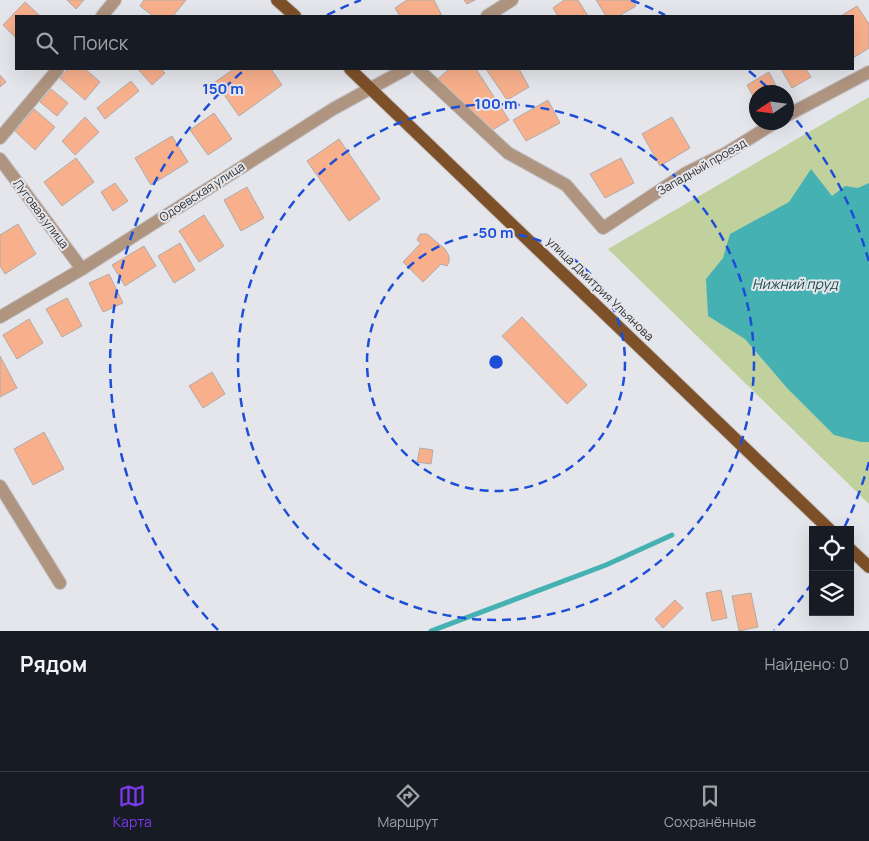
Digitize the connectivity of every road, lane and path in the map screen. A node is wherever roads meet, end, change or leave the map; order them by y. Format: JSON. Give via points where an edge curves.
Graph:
{"nodes":[{"id":1,"x":115,"y":0,"type":"edge"},
{"id":2,"x":277,"y":0,"type":"edge"},
{"id":3,"x":512,"y":0,"type":"edge"},
{"id":4,"x":103,"y":15,"type":"edge"},
{"id":5,"x":294,"y":15,"type":"edge"},
{"id":6,"x":489,"y":15,"type":"edge"},
{"id":7,"x":57,"y":70,"type":"edge"},
{"id":8,"x":351,"y":70,"type":"edge"},
{"id":9,"x":404,"y":70,"type":"edge"},
{"id":10,"x":419,"y":70,"type":"edge"},
{"id":11,"x":869,"y":72,"type":"edge"},
{"id":12,"x":370,"y":87,"type":"junction"},
{"id":13,"x":794,"y":112,"type":"edge"},
{"id":14,"x":763,"y":130,"type":"edge"},
{"id":15,"x":0,"y":138,"type":"edge"},
{"id":16,"x":0,"y":159,"type":"edge"},
{"id":17,"x":82,"y":269,"type":"junction"},
{"id":18,"x":0,"y":317,"type":"edge"},
{"id":19,"x":0,"y":486,"type":"edge"},
{"id":20,"x":826,"y":526,"type":"edge"},
{"id":21,"x":854,"y":553,"type":"edge"},
{"id":22,"x":869,"y":567,"type":"edge"},
{"id":23,"x":60,"y":583,"type":"dead end"}],
"edges":[{"from":1,"to":4,"type":"street"},
{"from":2,"to":5,"type":"main road"},
{"from":3,"to":6,"type":"street"},
{"from":7,"to":15,"type":"street"},
{"from":8,"to":12,"type":"main road","name":"улица Дмитрия Ульянова"},
{"from":9,"to":12,"type":"street","name":"Одоевская улица"},
{"from":10,"to":14,"type":"street","name":"Западный проезд","via":[[508,153],[566,185],[603,228],[686,173]]},
{"from":11,"to":13,"type":"street"},
{"from":12,"to":17,"type":"street","name":"Одоевская улица"},
{"from":12,"to":20,"type":"main road","name":"улица Дмитрия Ульянова"},
{"from":16,"to":17,"type":"street","name":"Луговая улица"},
{"from":17,"to":18,"type":"street","name":"Одоевская улица"},
{"from":19,"to":23,"type":"street"},
{"from":21,"to":22,"type":"main road"}]}
